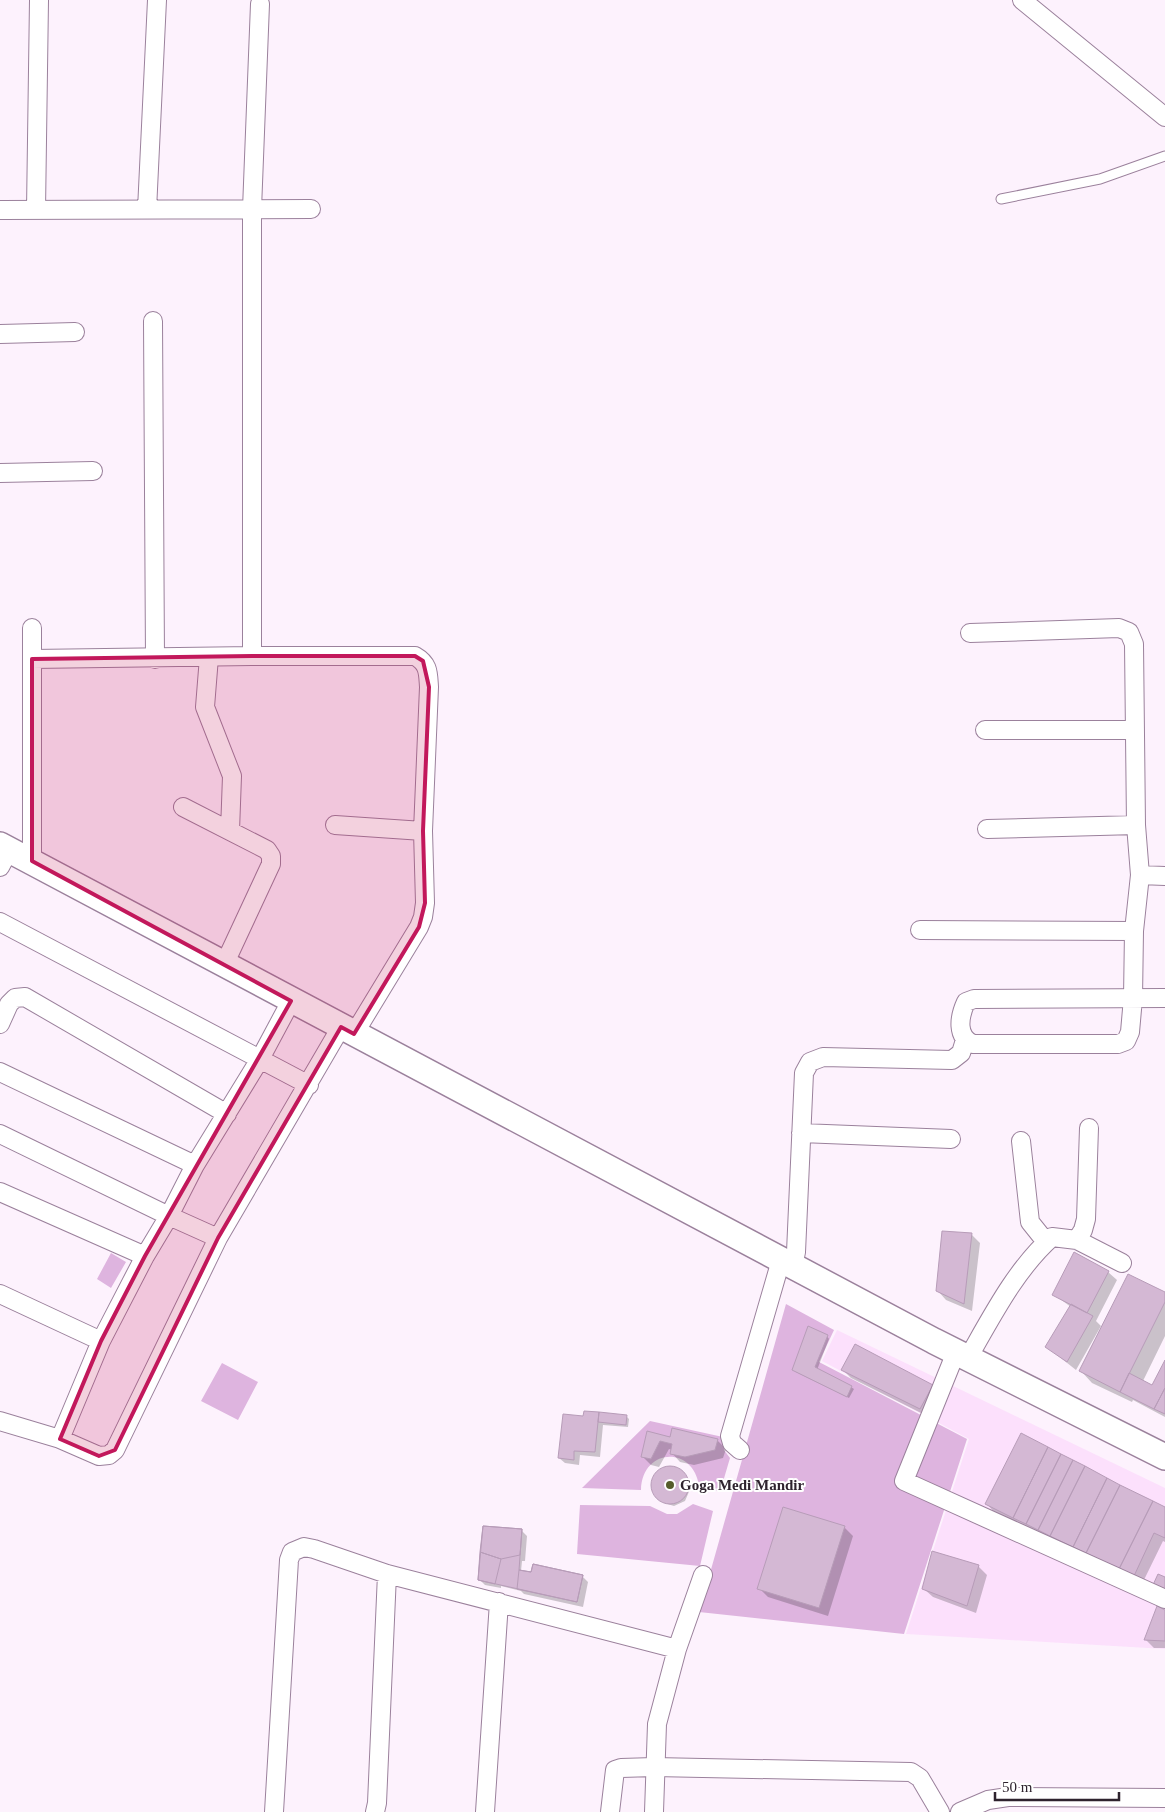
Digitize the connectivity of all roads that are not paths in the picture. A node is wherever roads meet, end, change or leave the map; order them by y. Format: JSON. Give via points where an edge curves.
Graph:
{"nodes":[{"id":1,"x":39,"y":0,"type":"edge"},
{"id":2,"x":157,"y":0,"type":"edge"},
{"id":3,"x":1022,"y":0,"type":"edge"},
{"id":4,"x":260,"y":4,"type":"dead end"},
{"id":5,"x":1165,"y":117,"type":"edge"},
{"id":6,"x":1165,"y":156,"type":"edge"},
{"id":7,"x":1001,"y":199,"type":"dead end"},
{"id":8,"x":252,"y":209,"type":"junction"},
{"id":9,"x":311,"y":209,"type":"dead end"},
{"id":10,"x":0,"y":210,"type":"edge"},
{"id":11,"x":36,"y":210,"type":"junction"},
{"id":12,"x":147,"y":210,"type":"junction"},
{"id":13,"x":153,"y":321,"type":"dead end"},
{"id":14,"x":75,"y":332,"type":"dead end"},
{"id":15,"x":0,"y":334,"type":"edge"},
{"id":16,"x":93,"y":471,"type":"dead end"},
{"id":17,"x":0,"y":473,"type":"edge"},
{"id":18,"x":32,"y":628,"type":"dead end"},
{"id":19,"x":970,"y":633,"type":"dead end"},
{"id":20,"x":252,"y":656,"type":"junction"},
{"id":21,"x":209,"y":657,"type":"junction"},
{"id":22,"x":32,"y":659,"type":"junction"},
{"id":23,"x":155,"y":659,"type":"junction"},
{"id":24,"x":985,"y":730,"type":"dead end"},
{"id":25,"x":1135,"y":730,"type":"junction"},
{"id":26,"x":183,"y":807,"type":"dead end"},
{"id":27,"x":335,"y":825,"type":"dead end"},
{"id":28,"x":1136,"y":825,"type":"junction"},
{"id":29,"x":987,"y":830,"type":"dead end"},
{"id":30,"x":230,"y":831,"type":"junction"},
{"id":31,"x":423,"y":831,"type":"junction"},
{"id":32,"x":3,"y":854,"type":"edge"},
{"id":33,"x":32,"y":861,"type":"junction"},
{"id":34,"x":1140,"y":875,"type":"junction"},
{"id":35,"x":1165,"y":876,"type":"edge"},
{"id":36,"x":0,"y":922,"type":"edge"},
{"id":37,"x":920,"y":930,"type":"dead end"},
{"id":38,"x":1134,"y":932,"type":"junction"},
{"id":39,"x":224,"y":965,"type":"junction"},
{"id":40,"x":1133,"y":998,"type":"junction"},
{"id":41,"x":1165,"y":998,"type":"edge"},
{"id":42,"x":291,"y":1001,"type":"junction"},
{"id":43,"x":0,"y":1024,"type":"edge"},
{"id":44,"x":347,"y":1031,"type":"junction"},
{"id":45,"x":965,"y":1040,"type":"junction"},
{"id":46,"x":260,"y":1059,"type":"junction"},
{"id":47,"x":0,"y":1072,"type":"edge"},
{"id":48,"x":308,"y":1085,"type":"junction"},
{"id":49,"x":227,"y":1114,"type":"junction"},
{"id":50,"x":1089,"y":1128,"type":"dead end"},
{"id":51,"x":802,"y":1132,"type":"junction"},
{"id":52,"x":0,"y":1134,"type":"edge"},
{"id":53,"x":951,"y":1139,"type":"dead end"},
{"id":54,"x":1021,"y":1141,"type":"dead end"},
{"id":55,"x":195,"y":1165,"type":"junction"},
{"id":56,"x":0,"y":1192,"type":"edge"},
{"id":57,"x":169,"y":1216,"type":"junction"},
{"id":58,"x":218,"y":1238,"type":"junction"},
{"id":59,"x":1077,"y":1240,"type":"junction"},
{"id":60,"x":1046,"y":1242,"type":"junction"},
{"id":61,"x":146,"y":1256,"type":"junction"},
{"id":62,"x":787,"y":1263,"type":"junction"},
{"id":63,"x":1122,"y":1263,"type":"dead end"},
{"id":64,"x":0,"y":1294,"type":"edge"},
{"id":65,"x":101,"y":1341,"type":"junction"},
{"id":66,"x":962,"y":1355,"type":"junction"},
{"id":67,"x":0,"y":1421,"type":"edge"},
{"id":68,"x":60,"y":1439,"type":"junction"},
{"id":69,"x":740,"y":1450,"type":"dead end"},
{"id":70,"x":1165,"y":1457,"type":"edge"},
{"id":71,"x":387,"y":1574,"type":"junction"},
{"id":72,"x":703,"y":1575,"type":"dead end"},
{"id":73,"x":1165,"y":1599,"type":"edge"},
{"id":74,"x":499,"y":1602,"type":"junction"},
{"id":75,"x":677,"y":1649,"type":"junction"},
{"id":76,"x":654,"y":1767,"type":"junction"},
{"id":77,"x":1165,"y":1798,"type":"edge"},
{"id":78,"x":274,"y":1812,"type":"edge"},
{"id":79,"x":375,"y":1812,"type":"edge"},
{"id":80,"x":485,"y":1812,"type":"edge"},
{"id":81,"x":610,"y":1812,"type":"edge"},
{"id":82,"x":654,"y":1812,"type":"edge"},
{"id":83,"x":940,"y":1812,"type":"edge"},
{"id":84,"x":960,"y":1812,"type":"edge"}],
"edges":[{"from":1,"to":11,"type":"street"},
{"from":2,"to":12,"type":"street"},
{"from":3,"to":5,"type":"street"},
{"from":4,"to":8,"type":"street"},
{"from":6,"to":7,"type":"lane","via":[[1100,179]]},
{"from":8,"to":9,"type":"street"},
{"from":8,"to":12,"type":"street"},
{"from":8,"to":20,"type":"street"},
{"from":10,"to":11,"type":"street"},
{"from":11,"to":12,"type":"street"},
{"from":13,"to":23,"type":"street"},
{"from":14,"to":15,"type":"street"},
{"from":16,"to":17,"type":"street"},
{"from":18,"to":22,"type":"street"},
{"from":19,"to":25,"type":"street","via":[[1119,628],[1128,632],[1134,644]]},
{"from":20,"to":21,"type":"street"},
{"from":20,"to":31,"type":"street","via":[[415,656],[423,661],[428,668]]},
{"from":21,"to":23,"type":"street"},
{"from":21,"to":30,"type":"street","via":[[205,708],[232,776]]},
{"from":22,"to":23,"type":"street"},
{"from":22,"to":33,"type":"street"},
{"from":24,"to":25,"type":"street"},
{"from":25,"to":28,"type":"street"},
{"from":26,"to":30,"type":"street"},
{"from":27,"to":31,"type":"street"},
{"from":28,"to":29,"type":"street"},
{"from":28,"to":34,"type":"street"},
{"from":30,"to":39,"type":"street","via":[[267,850],[272,864]]},
{"from":31,"to":44,"type":"street","via":[[425,903],[420,927]]},
{"from":32,"to":33,"type":"street"},
{"from":33,"to":39,"type":"street"},
{"from":34,"to":35,"type":"street"},
{"from":34,"to":38,"type":"street"},
{"from":36,"to":46,"type":"street"},
{"from":37,"to":38,"type":"street"},
{"from":38,"to":40,"type":"street"},
{"from":39,"to":42,"type":"street"},
{"from":40,"to":41,"type":"street"},
{"from":40,"to":45,"type":"street","via":[[1130,1032],[1126,1041],[1118,1044],[973,1044]]},
{"from":40,"to":45,"type":"street","via":[[974,999],[966,1002],[962,1010],[961,1034]]},
{"from":42,"to":44,"type":"street"},
{"from":42,"to":46,"type":"street"},
{"from":43,"to":49,"type":"street","via":[[9,1004],[15,998],[24,997]]},
{"from":44,"to":48,"type":"street"},
{"from":44,"to":62,"type":"street"},
{"from":45,"to":51,"type":"street","via":[[961,1053],[952,1060],[823,1057],[810,1062],[804,1073]]},
{"from":46,"to":48,"type":"street"},
{"from":46,"to":49,"type":"street"},
{"from":47,"to":55,"type":"street"},
{"from":48,"to":58,"type":"street"},
{"from":49,"to":55,"type":"street"},
{"from":50,"to":59,"type":"street","via":[[1086,1218]]},
{"from":51,"to":53,"type":"street"},
{"from":51,"to":62,"type":"street","via":[[796,1252]]},
{"from":52,"to":57,"type":"street"},
{"from":54,"to":60,"type":"street","via":[[1030,1222]]},
{"from":55,"to":57,"type":"street"},
{"from":56,"to":61,"type":"street"},
{"from":57,"to":58,"type":"street"},
{"from":57,"to":61,"type":"street"},
{"from":58,"to":68,"type":"street","via":[[115,1450],[109,1455],[99,1456]]},
{"from":59,"to":60,"type":"street","via":[[1052,1237]]},
{"from":59,"to":63,"type":"street"},
{"from":60,"to":66,"type":"street"},
{"from":61,"to":65,"type":"street"},
{"from":62,"to":66,"type":"street"},
{"from":62,"to":69,"type":"street","via":[[730,1436]]},
{"from":64,"to":65,"type":"street"},
{"from":65,"to":68,"type":"street"},
{"from":66,"to":70,"type":"street"},
{"from":66,"to":73,"type":"street","via":[[904,1481]]},
{"from":67,"to":68,"type":"street"},
{"from":71,"to":74,"type":"street"},
{"from":71,"to":78,"type":"street","via":[[314,1549],[292,1552]]},
{"from":71,"to":79,"type":"street"},
{"from":72,"to":75,"type":"street"},
{"from":74,"to":75,"type":"street"},
{"from":74,"to":80,"type":"street"},
{"from":75,"to":76,"type":"street","via":[[657,1724]]},
{"from":76,"to":81,"type":"street","via":[[616,1770]]},
{"from":76,"to":82,"type":"street"},
{"from":76,"to":83,"type":"street","via":[[911,1772],[920,1778]]},
{"from":77,"to":84,"type":"street","via":[[1008,1797],[988,1800]]}]}
